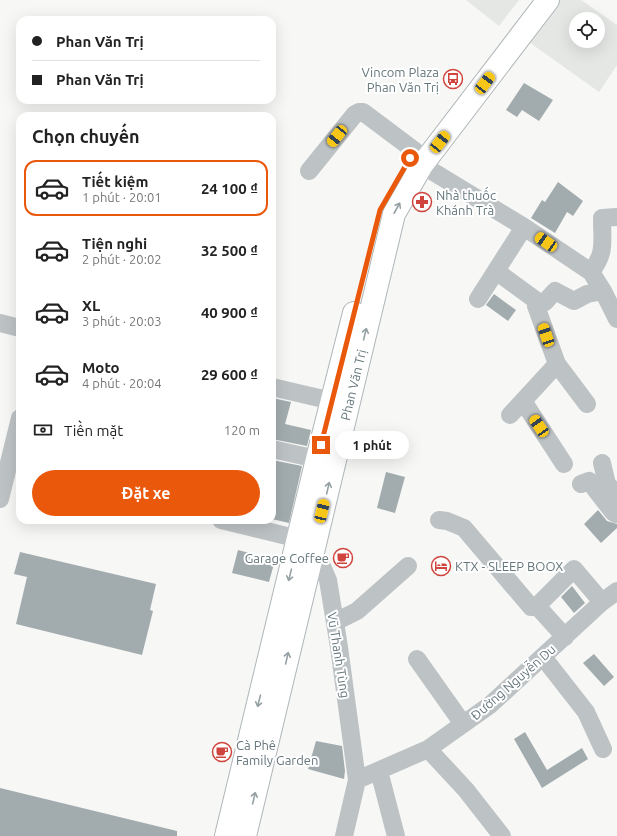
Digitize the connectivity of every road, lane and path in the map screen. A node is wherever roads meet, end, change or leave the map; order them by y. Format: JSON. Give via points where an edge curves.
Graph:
{"nodes":[{"id":1,"x":531,"y":0,"type":"edge"},
{"id":2,"x":548,"y":0,"type":"edge"},
{"id":3,"x":507,"y":43,"type":"junction"},
{"id":4,"x":418,"y":158,"type":"junction"},
{"id":5,"x":309,"y":171,"type":"dead end"},
{"id":6,"x":617,"y":217,"type":"edge"},
{"id":7,"x":524,"y":227,"type":"junction"},
{"id":8,"x":496,"y":271,"type":"junction"},
{"id":9,"x":591,"y":272,"type":"junction"},
{"id":10,"x":603,"y":291,"type":"junction"},
{"id":11,"x":478,"y":299,"type":"dead end"},
{"id":12,"x":541,"y":304,"type":"junction"},
{"id":13,"x":617,"y":319,"type":"edge"},
{"id":14,"x":0,"y":323,"type":"edge"},
{"id":15,"x":16,"y":327,"type":"edge"},
{"id":16,"x":557,"y":364,"type":"junction"},
{"id":17,"x":349,"y":367,"type":"junction"},
{"id":18,"x":276,"y":388,"type":"edge"},
{"id":19,"x":332,"y":401,"type":"junction"},
{"id":20,"x":522,"y":401,"type":"junction"},
{"id":21,"x":587,"y":404,"type":"dead end"},
{"id":22,"x":510,"y":414,"type":"dead end"},
{"id":23,"x":16,"y":434,"type":"edge"},
{"id":24,"x":276,"y":450,"type":"edge"},
{"id":25,"x":317,"y":459,"type":"junction"},
{"id":26,"x":564,"y":464,"type":"dead end"},
{"id":27,"x":602,"y":464,"type":"dead end"},
{"id":28,"x":581,"y":484,"type":"dead end"},
{"id":29,"x":617,"y":495,"type":"edge"},
{"id":30,"x":0,"y":499,"type":"edge"},
{"id":31,"x":617,"y":514,"type":"edge"},
{"id":32,"x":439,"y":520,"type":"dead end"},
{"id":33,"x":234,"y":524,"type":"edge"},
{"id":34,"x":306,"y":546,"type":"junction"},
{"id":35,"x":408,"y":566,"type":"dead end"},
{"id":36,"x":617,"y":592,"type":"edge"},
{"id":37,"x":602,"y":602,"type":"junction"},
{"id":38,"x":537,"y":606,"type":"junction"},
{"id":39,"x":335,"y":622,"type":"junction"},
{"id":40,"x":565,"y":637,"type":"junction"},
{"id":41,"x":543,"y":657,"type":"junction"},
{"id":42,"x":417,"y":659,"type":"dead end"},
{"id":43,"x":463,"y":724,"type":"junction"},
{"id":44,"x":428,"y":749,"type":"junction"},
{"id":45,"x":602,"y":749,"type":"dead end"},
{"id":46,"x":379,"y":771,"type":"junction"},
{"id":47,"x":357,"y":780,"type":"junction"},
{"id":48,"x":226,"y":836,"type":"edge"},
{"id":49,"x":245,"y":836,"type":"edge"},
{"id":50,"x":344,"y":836,"type":"edge"},
{"id":51,"x":396,"y":836,"type":"edge"},
{"id":52,"x":502,"y":836,"type":"edge"}],
"edges":[{"from":1,"to":3,"type":"main road","name":"Phan Văn Trị"},
{"from":2,"to":3,"type":"main road","name":"Phan Văn Trị"},
{"from":3,"to":4,"type":"main road","name":"Phan Văn Trị"},
{"from":4,"to":5,"type":"street","via":[[363,112],[359,112]]},
{"from":4,"to":7,"type":"street"},
{"from":4,"to":17,"type":"main road","name":"Phan Văn Trị","via":[[410,158],[380,210]]},
{"from":6,"to":9,"type":"street","via":[[602,218],[603,251]]},
{"from":7,"to":8,"type":"street"},
{"from":7,"to":9,"type":"street"},
{"from":8,"to":11,"type":"street"},
{"from":8,"to":12,"type":"street"},
{"from":9,"to":10,"type":"street"},
{"from":10,"to":12,"type":"street","via":[[587,294],[574,301],[555,291]]},
{"from":10,"to":13,"type":"street"},
{"from":12,"to":16,"type":"street","via":[[536,306]]},
{"from":14,"to":15,"type":"street"},
{"from":16,"to":20,"type":"street"},
{"from":16,"to":21,"type":"street"},
{"from":17,"to":19,"type":"main road","name":"Phan Văn Trị"},
{"from":34,"to":17,"type":"main road","name":"Phan Văn Trị","one_way":true},
{"from":18,"to":19,"type":"street"},
{"from":19,"to":25,"type":"main road","name":"Phan Văn Trị"},
{"from":20,"to":22,"type":"street"},
{"from":20,"to":26,"type":"street"},
{"from":23,"to":30,"type":"street"},
{"from":24,"to":25,"type":"street"},
{"from":25,"to":34,"type":"main road","name":"Phan Văn Trị"},
{"from":27,"to":29,"type":"street","via":[[607,484]]},
{"from":28,"to":31,"type":"street","via":[[589,481]]},
{"from":32,"to":38,"type":"street","via":[[464,528],[530,608]]},
{"from":33,"to":34,"type":"street"},
{"from":34,"to":39,"type":"street","name":"Vũ Thanh Tùng","via":[[321,564],[328,580]]},
{"from":34,"to":48,"type":"main road","name":"Phan Văn Trị","one_way":true},
{"from":49,"to":34,"type":"main road","name":"Phan Văn Trị","one_way":true},
{"from":35,"to":39,"type":"street","via":[[357,611]]},
{"from":36,"to":37,"type":"street","name":"Đường Nguyễn Du"},
{"from":37,"to":38,"type":"street","via":[[574,569]]},
{"from":37,"to":40,"type":"street","name":"Đường Nguyễn Du"},
{"from":38,"to":40,"type":"street"},
{"from":39,"to":47,"type":"street","name":"Vũ Thanh Tùng"},
{"from":40,"to":41,"type":"street","name":"Đường Nguyễn Du"},
{"from":41,"to":43,"type":"street","name":"Đường Nguyễn Du","via":[[490,705]]},
{"from":41,"to":45,"type":"street","via":[[586,712]]},
{"from":42,"to":43,"type":"street"},
{"from":43,"to":44,"type":"street","name":"Đường Nguyễn Du"},
{"from":44,"to":46,"type":"street","name":"Đường Nguyễn Du"},
{"from":44,"to":52,"type":"street","via":[[466,790]]},
{"from":46,"to":47,"type":"street","name":"Đường Nguyễn Du"},
{"from":46,"to":51,"type":"street"},
{"from":47,"to":50,"type":"street"}]}
